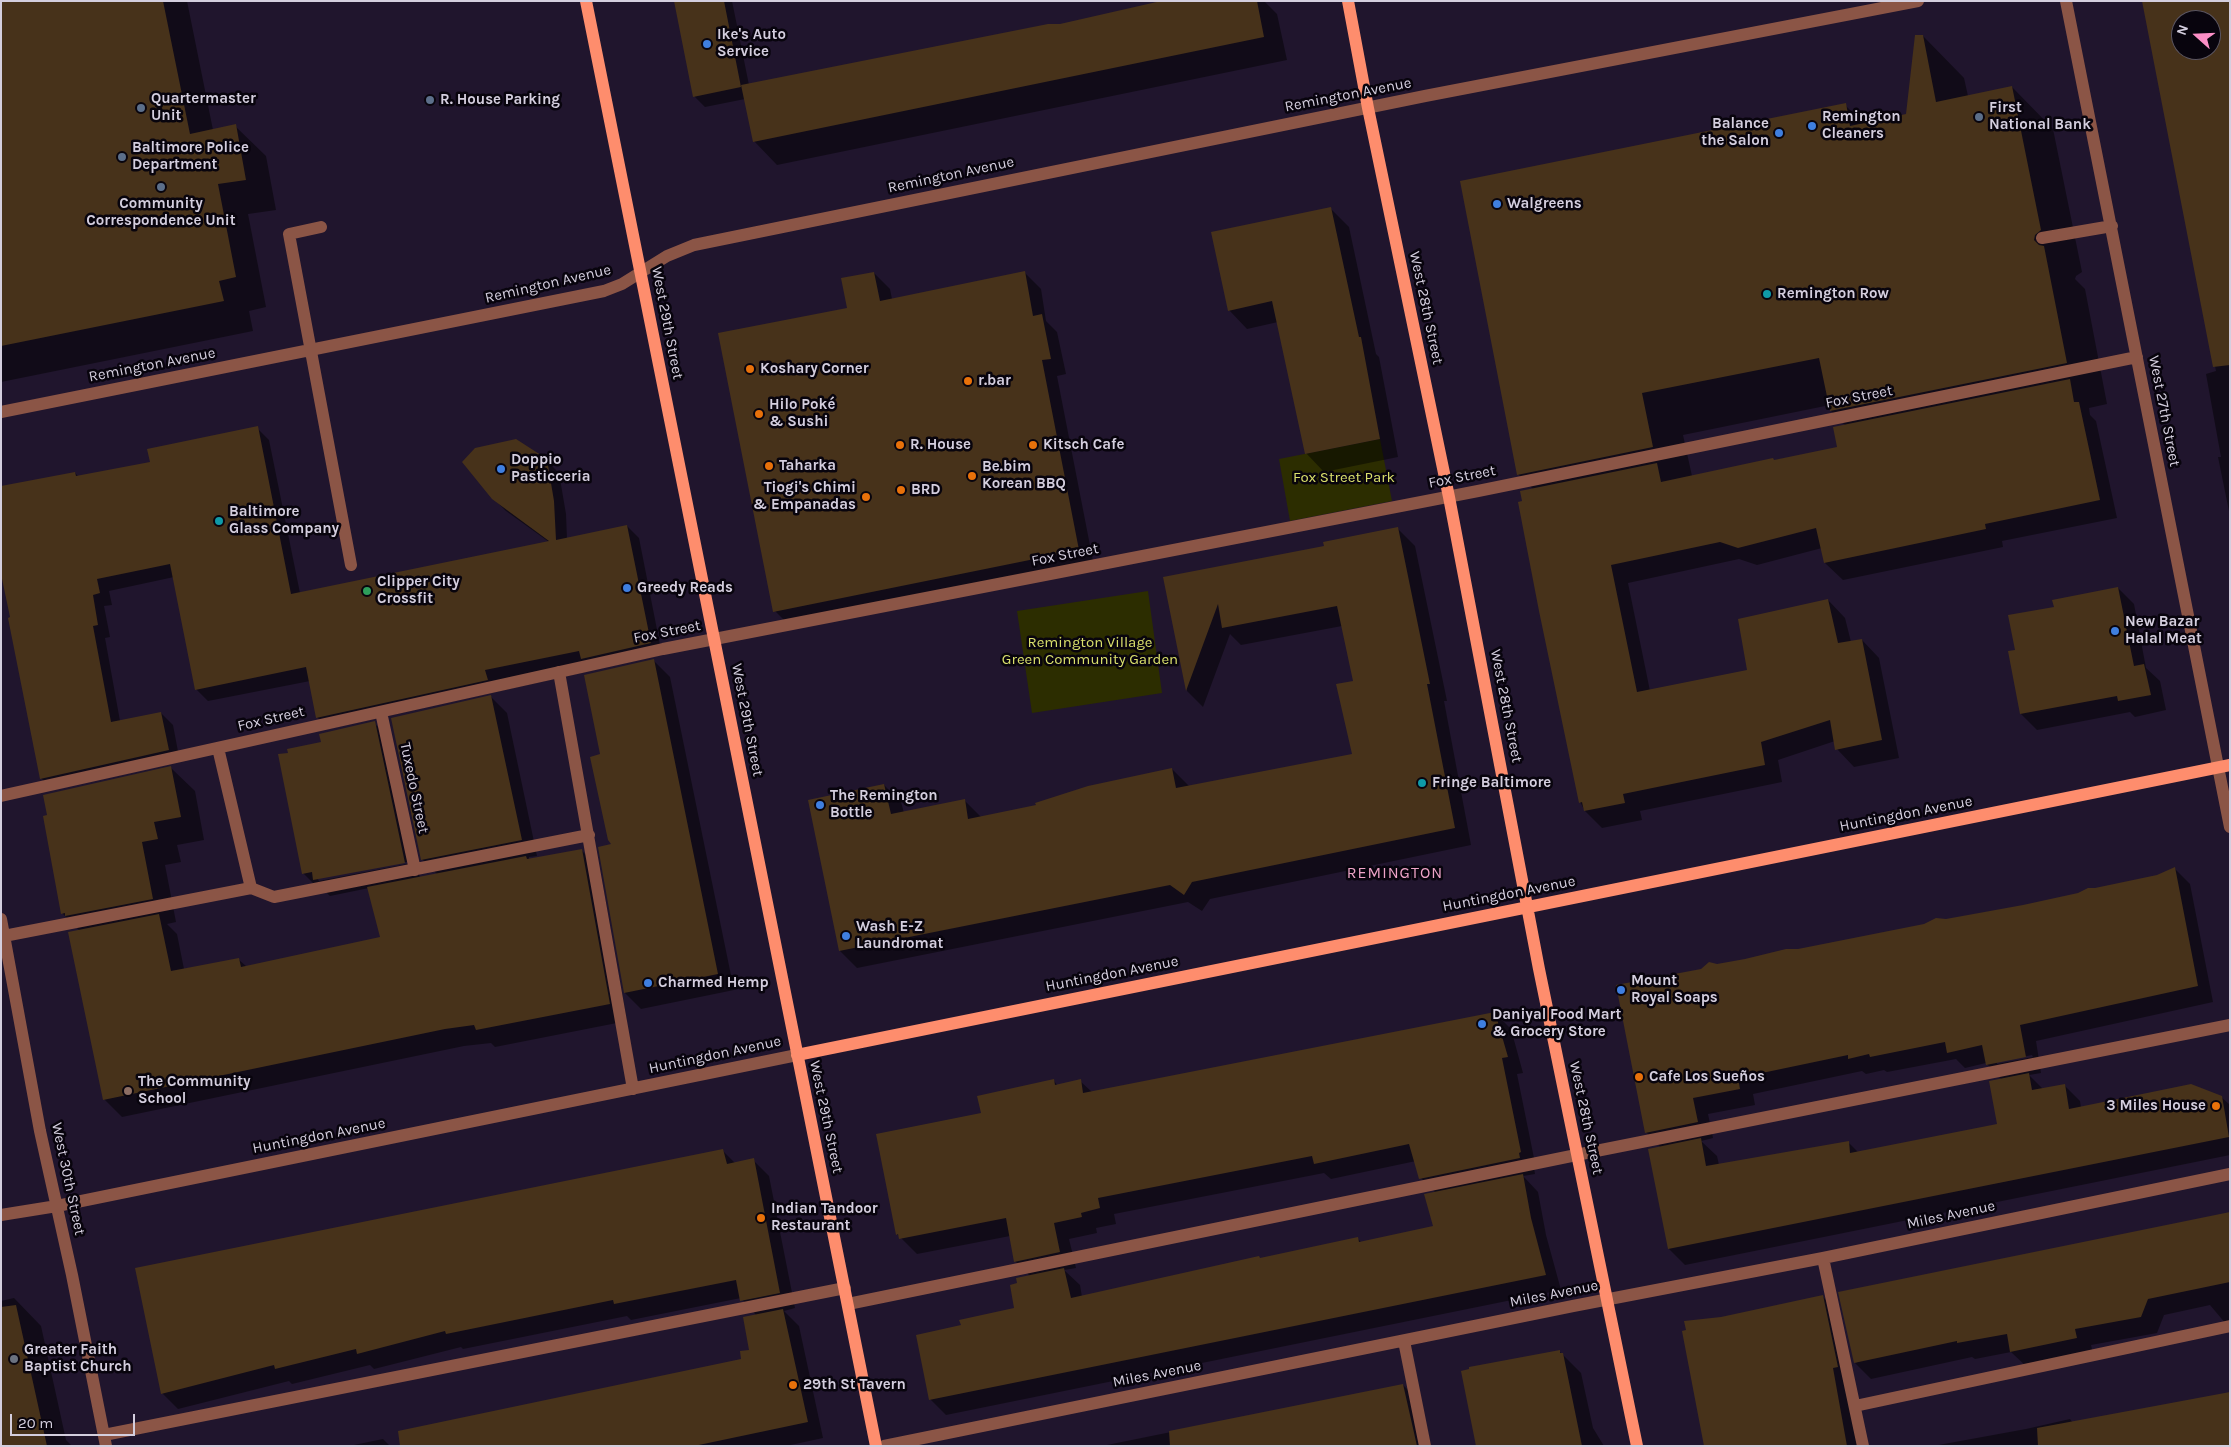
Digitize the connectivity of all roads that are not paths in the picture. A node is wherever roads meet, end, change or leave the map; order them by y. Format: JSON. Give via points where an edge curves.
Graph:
{"nodes":[{"id":1,"x":586,"y":1,"type":"edge"},
{"id":2,"x":1348,"y":1,"type":"edge"},
{"id":3,"x":1918,"y":1,"type":"edge"},
{"id":4,"x":2066,"y":1,"type":"edge"},
{"id":5,"x":1368,"y":108,"type":"junction"},
{"id":6,"x":2112,"y":226,"type":"junction"},
{"id":7,"x":321,"y":227,"type":"dead end"},
{"id":8,"x":2042,"y":238,"type":"dead end"},
{"id":9,"x":641,"y":272,"type":"junction"},
{"id":10,"x":311,"y":349,"type":"junction"},
{"id":11,"x":2137,"y":357,"type":"junction"},
{"id":12,"x":1,"y":412,"type":"edge"},
{"id":13,"x":1449,"y":497,"type":"junction"},
{"id":14,"x":351,"y":565,"type":"dead end"},
{"id":15,"x":714,"y":640,"type":"junction"},
{"id":16,"x":559,"y":672,"type":"junction"},
{"id":17,"x":380,"y":712,"type":"junction"},
{"id":18,"x":218,"y":748,"type":"junction"},
{"id":19,"x":2224,"y":766,"type":"edge"},
{"id":20,"x":1,"y":796,"type":"edge"},
{"id":21,"x":2230,"y":827,"type":"edge"},
{"id":22,"x":590,"y":835,"type":"junction"},
{"id":23,"x":415,"y":870,"type":"junction"},
{"id":24,"x":251,"y":888,"type":"junction"},
{"id":25,"x":1528,"y":907,"type":"junction"},
{"id":26,"x":1,"y":919,"type":"edge"},
{"id":27,"x":4,"y":936,"type":"junction"},
{"id":28,"x":2230,"y":1025,"type":"edge"},
{"id":29,"x":796,"y":1055,"type":"junction"},
{"id":30,"x":633,"y":1089,"type":"junction"},
{"id":31,"x":1577,"y":1155,"type":"junction"},
{"id":32,"x":2230,"y":1174,"type":"edge"},
{"id":33,"x":57,"y":1206,"type":"junction"},
{"id":34,"x":1,"y":1215,"type":"edge"},
{"id":35,"x":1823,"y":1258,"type":"junction"},
{"id":36,"x":845,"y":1288,"type":"junction"},
{"id":37,"x":1608,"y":1299,"type":"junction"},
{"id":38,"x":848,"y":1304,"type":"junction"},
{"id":39,"x":2230,"y":1326,"type":"edge"},
{"id":40,"x":1404,"y":1341,"type":"junction"},
{"id":41,"x":1855,"y":1406,"type":"junction"},
{"id":42,"x":105,"y":1441,"type":"edge"},
{"id":43,"x":876,"y":1446,"type":"edge"},
{"id":44,"x":884,"y":1446,"type":"edge"},
{"id":45,"x":1425,"y":1446,"type":"edge"},
{"id":46,"x":1636,"y":1446,"type":"edge"},
{"id":47,"x":1863,"y":1446,"type":"edge"}],
"edges":[{"from":1,"to":9,"type":"main road","name":"West 29th Street"},
{"from":2,"to":5,"type":"main road","name":"West 28th Street"},
{"from":3,"to":5,"type":"street","name":"Remington Avenue"},
{"from":4,"to":6,"type":"street","name":"West 27th Street"},
{"from":5,"to":9,"type":"street","name":"Remington Avenue","via":[[694,245]]},
{"from":5,"to":13,"type":"main road","name":"West 28th Street"},
{"from":6,"to":8,"type":"street"},
{"from":6,"to":11,"type":"street","name":"West 27th Street"},
{"from":7,"to":10,"type":"street","via":[[289,234]]},
{"from":9,"to":10,"type":"street","name":"Remington Avenue","via":[[604,291]]},
{"from":9,"to":15,"type":"main road","name":"West 29th Street"},
{"from":10,"to":12,"type":"street","name":"Remington Avenue"},
{"from":10,"to":14,"type":"street"},
{"from":11,"to":13,"type":"street","name":"Fox Street"},
{"from":11,"to":19,"type":"street","name":"West 27th Street"},
{"from":13,"to":15,"type":"street","name":"Fox Street"},
{"from":13,"to":25,"type":"main road","name":"West 28th Street"},
{"from":15,"to":16,"type":"street","name":"Fox Street"},
{"from":15,"to":29,"type":"main road","name":"West 29th Street"},
{"from":16,"to":17,"type":"street","name":"Fox Street"},
{"from":16,"to":22,"type":"street"},
{"from":17,"to":18,"type":"street","name":"Fox Street"},
{"from":17,"to":23,"type":"street","name":"Tuxedo Street"},
{"from":18,"to":20,"type":"street","name":"Fox Street"},
{"from":18,"to":24,"type":"street"},
{"from":19,"to":21,"type":"street","name":"West 27th Street"},
{"from":19,"to":25,"type":"main road","name":"Huntingdon Avenue"},
{"from":22,"to":23,"type":"street"},
{"from":22,"to":30,"type":"street"},
{"from":23,"to":24,"type":"street","via":[[274,898]]},
{"from":24,"to":27,"type":"street"},
{"from":25,"to":29,"type":"main road","name":"Huntingdon Avenue"},
{"from":25,"to":31,"type":"main road","name":"West 28th Street"},
{"from":26,"to":27,"type":"street","name":"West 30th Street"},
{"from":27,"to":33,"type":"street","name":"West 30th Street"},
{"from":28,"to":31,"type":"street"},
{"from":29,"to":30,"type":"street","name":"Huntingdon Avenue"},
{"from":29,"to":36,"type":"main road","name":"West 29th Street"},
{"from":30,"to":33,"type":"street","name":"Huntingdon Avenue"},
{"from":31,"to":37,"type":"main road","name":"West 28th Street"},
{"from":31,"to":38,"type":"street"},
{"from":32,"to":35,"type":"street","name":"Miles Avenue"},
{"from":33,"to":34,"type":"street","name":"Huntingdon Avenue"},
{"from":33,"to":42,"type":"street","name":"West 30th Street"},
{"from":35,"to":37,"type":"street","name":"Miles Avenue"},
{"from":35,"to":41,"type":"street"},
{"from":36,"to":38,"type":"main road","name":"West 29th Street"},
{"from":36,"to":42,"type":"street"},
{"from":37,"to":40,"type":"street","name":"Miles Avenue"},
{"from":37,"to":46,"type":"main road","name":"West 28th Street"},
{"from":38,"to":43,"type":"main road","name":"West 29th Street"},
{"from":39,"to":41,"type":"street"},
{"from":40,"to":44,"type":"street","name":"Miles Avenue"},
{"from":40,"to":45,"type":"street"},
{"from":41,"to":47,"type":"street"}]}
